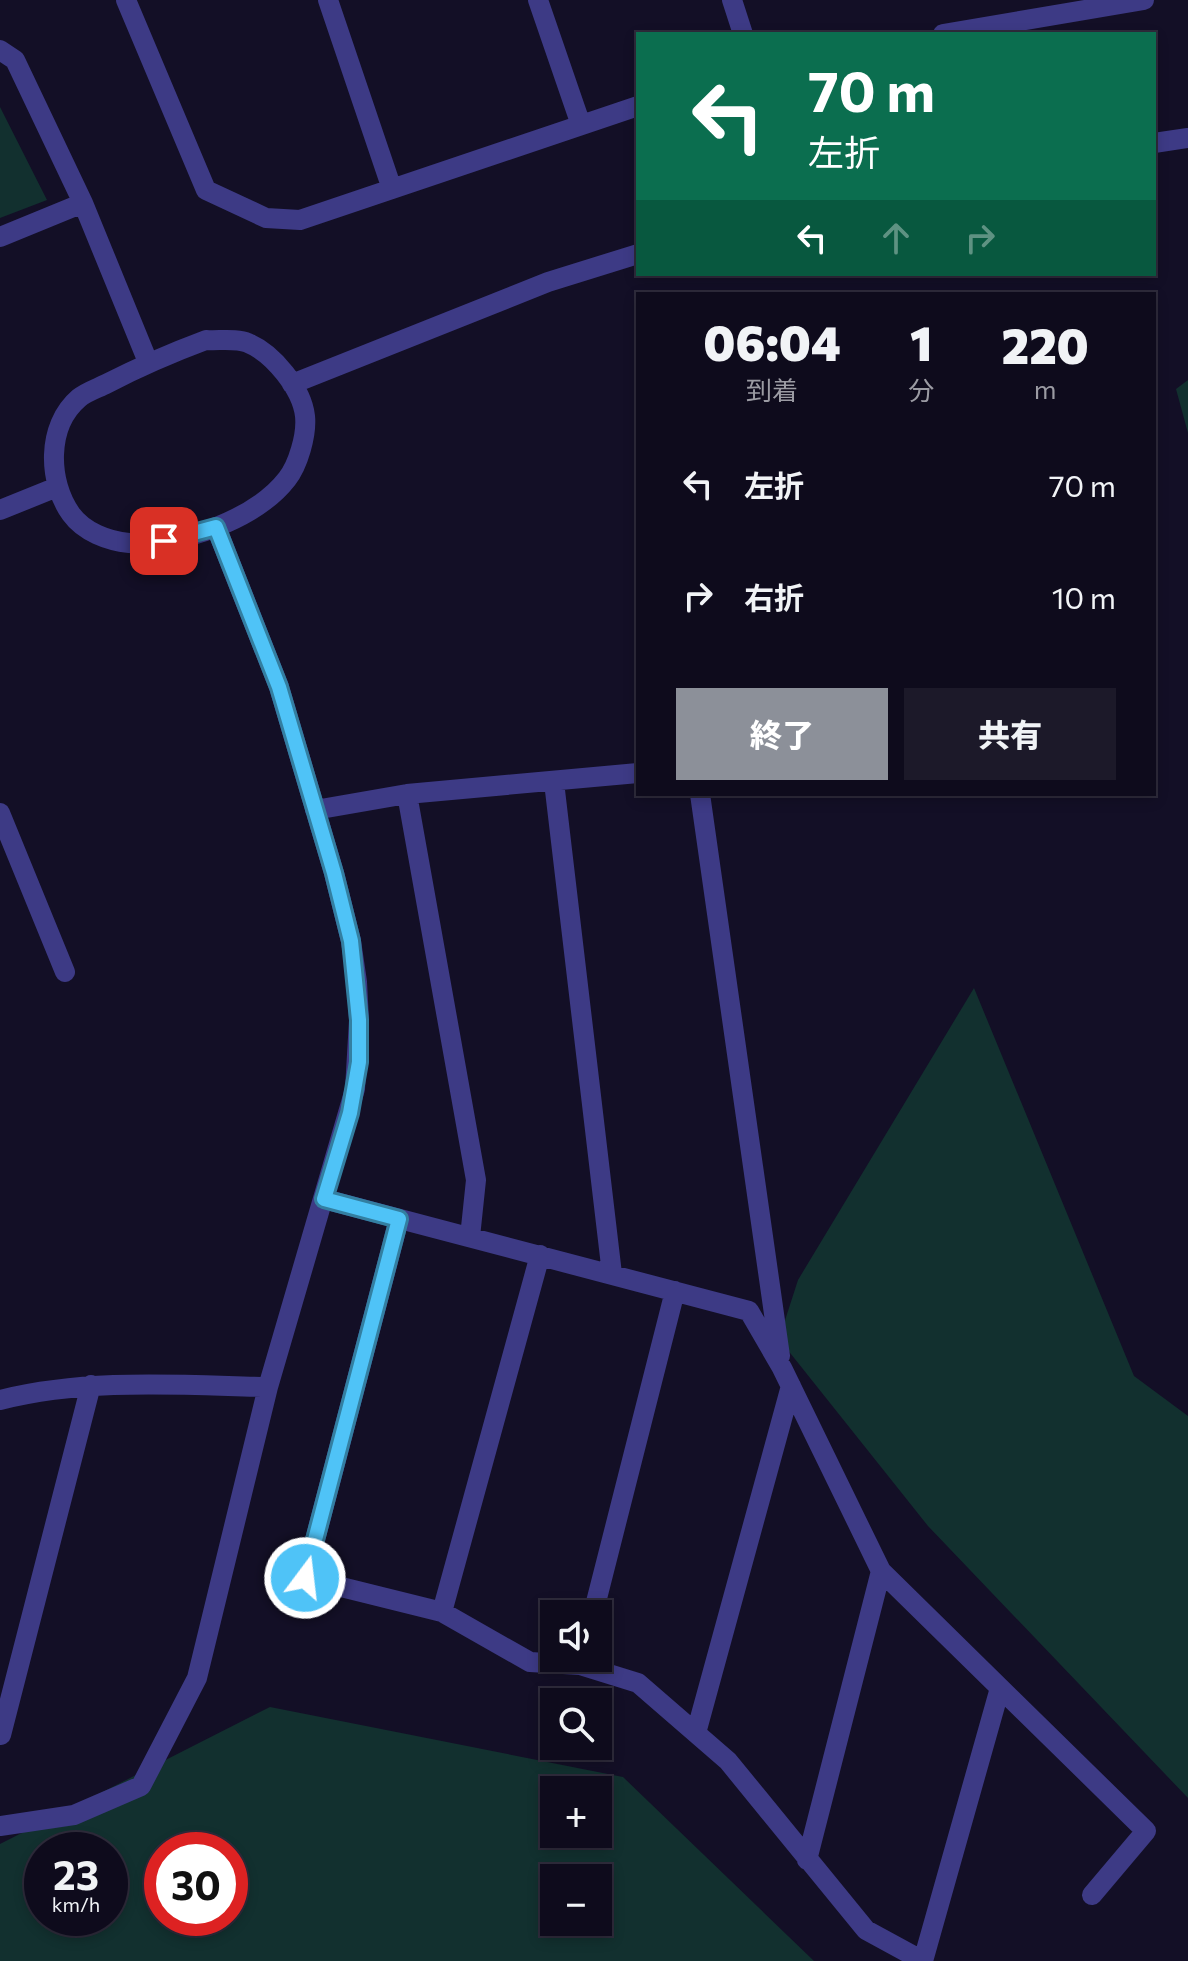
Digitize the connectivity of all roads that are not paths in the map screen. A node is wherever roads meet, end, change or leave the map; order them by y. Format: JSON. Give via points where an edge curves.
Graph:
{"nodes":[{"id":1,"x":126,"y":0,"type":"edge"},
{"id":2,"x":328,"y":0,"type":"edge"},
{"id":3,"x":538,"y":0,"type":"edge"},
{"id":4,"x":732,"y":0,"type":"edge"},
{"id":5,"x":1132,"y":1,"type":"edge"},
{"id":6,"x":742,"y":32,"type":"edge"},
{"id":7,"x":954,"y":32,"type":"edge"},
{"id":8,"x":0,"y":50,"type":"edge"},
{"id":9,"x":636,"y":107,"type":"edge"},
{"id":10,"x":581,"y":125,"type":"junction"},
{"id":11,"x":1188,"y":138,"type":"edge"},
{"id":12,"x":1156,"y":143,"type":"edge"},
{"id":13,"x":392,"y":189,"type":"junction"},
{"id":14,"x":83,"y":203,"type":"junction"},
{"id":15,"x":0,"y":237,"type":"edge"},
{"id":16,"x":636,"y":255,"type":"edge"},
{"id":17,"x":148,"y":362,"type":"junction"},
{"id":18,"x":292,"y":384,"type":"junction"},
{"id":19,"x":57,"y":487,"type":"junction"},
{"id":20,"x":0,"y":510,"type":"edge"},
{"id":21,"x":216,"y":527,"type":"junction"},
{"id":22,"x":636,"y":773,"type":"edge"},
{"id":23,"x":554,"y":782,"type":"junction"},
{"id":24,"x":407,"y":794,"type":"junction"},
{"id":25,"x":700,"y":796,"type":"edge"},
{"id":26,"x":315,"y":810,"type":"junction"},
{"id":27,"x":0,"y":813,"type":"edge"},
{"id":28,"x":65,"y":972,"type":"dead end"},
{"id":29,"x":324,"y":1199,"type":"junction"},
{"id":30,"x":399,"y":1219,"type":"junction"},
{"id":31,"x":470,"y":1237,"type":"junction"},
{"id":32,"x":540,"y":1255,"type":"junction"},
{"id":33,"x":612,"y":1274,"type":"junction"},
{"id":34,"x":675,"y":1291,"type":"junction"},
{"id":35,"x":786,"y":1377,"type":"junction"},
{"id":36,"x":91,"y":1385,"type":"junction"},
{"id":37,"x":268,"y":1387,"type":"junction"},
{"id":38,"x":0,"y":1400,"type":"edge"},
{"id":39,"x":881,"y":1571,"type":"junction"},
{"id":40,"x":597,"y":1600,"type":"edge"},
{"id":41,"x":442,"y":1612,"type":"junction"},
{"id":42,"x":540,"y":1662,"type":"edge"},
{"id":43,"x":608,"y":1672,"type":"edge"},
{"id":44,"x":1000,"y":1688,"type":"junction"},
{"id":45,"x":696,"y":1733,"type":"junction"},
{"id":46,"x":1,"y":1735,"type":"edge"},
{"id":47,"x":0,"y":1826,"type":"edge"},
{"id":48,"x":807,"y":1860,"type":"junction"},
{"id":49,"x":1092,"y":1895,"type":"dead end"},
{"id":50,"x":923,"y":1961,"type":"edge"}],
"edges":[{"from":1,"to":13,"type":"street","via":[[206,190],[266,218],[300,220]]},
{"from":2,"to":13,"type":"street"},
{"from":3,"to":10,"type":"street"},
{"from":4,"to":6,"type":"street"},
{"from":5,"to":7,"type":"street"},
{"from":8,"to":14,"type":"street","via":[[15,60]]},
{"from":9,"to":10,"type":"street"},
{"from":10,"to":13,"type":"street"},
{"from":11,"to":12,"type":"street"},
{"from":14,"to":15,"type":"street"},
{"from":14,"to":17,"type":"street"},
{"from":16,"to":18,"type":"street","via":[[548,282]]},
{"from":17,"to":18,"type":"street","via":[[206,340],[246,341],[276,361]]},
{"from":17,"to":19,"type":"street","via":[[79,398],[57,434]]},
{"from":18,"to":21,"type":"street","via":[[305,416],[289,477],[270,498]]},
{"from":19,"to":20,"type":"street"},
{"from":19,"to":21,"type":"street","via":[[72,516],[114,542],[164,541]]},
{"from":21,"to":26,"type":"street","via":[[279,687]]},
{"from":22,"to":23,"type":"street"},
{"from":23,"to":24,"type":"street"},
{"from":23,"to":33,"type":"street"},
{"from":24,"to":26,"type":"street"},
{"from":24,"to":31,"type":"street","via":[[476,1180]]},
{"from":25,"to":35,"type":"street"},
{"from":26,"to":29,"type":"street","via":[[351,941],[359,1020],[355,1089]]},
{"from":27,"to":28,"type":"street"},
{"from":29,"to":30,"type":"street"},
{"from":29,"to":37,"type":"street"},
{"from":30,"to":31,"type":"street"},
{"from":30,"to":41,"type":"street","via":[[305,1578]]},
{"from":31,"to":32,"type":"street"},
{"from":32,"to":33,"type":"street"},
{"from":32,"to":41,"type":"street"},
{"from":33,"to":34,"type":"street"},
{"from":34,"to":35,"type":"street","via":[[749,1311]]},
{"from":34,"to":40,"type":"street"},
{"from":35,"to":39,"type":"street"},
{"from":35,"to":45,"type":"street"},
{"from":36,"to":37,"type":"street"},
{"from":36,"to":38,"type":"street"},
{"from":36,"to":46,"type":"street"},
{"from":37,"to":47,"type":"street","via":[[197,1678],[141,1786],[74,1815]]},
{"from":39,"to":44,"type":"street"},
{"from":39,"to":48,"type":"street"},
{"from":41,"to":42,"type":"street","via":[[530,1662]]},
{"from":43,"to":45,"type":"street","via":[[638,1683]]},
{"from":44,"to":49,"type":"street","via":[[1146,1831]]},
{"from":44,"to":50,"type":"street"},
{"from":45,"to":48,"type":"street","via":[[728,1761]]},
{"from":48,"to":50,"type":"street","via":[[866,1930]]}]}
